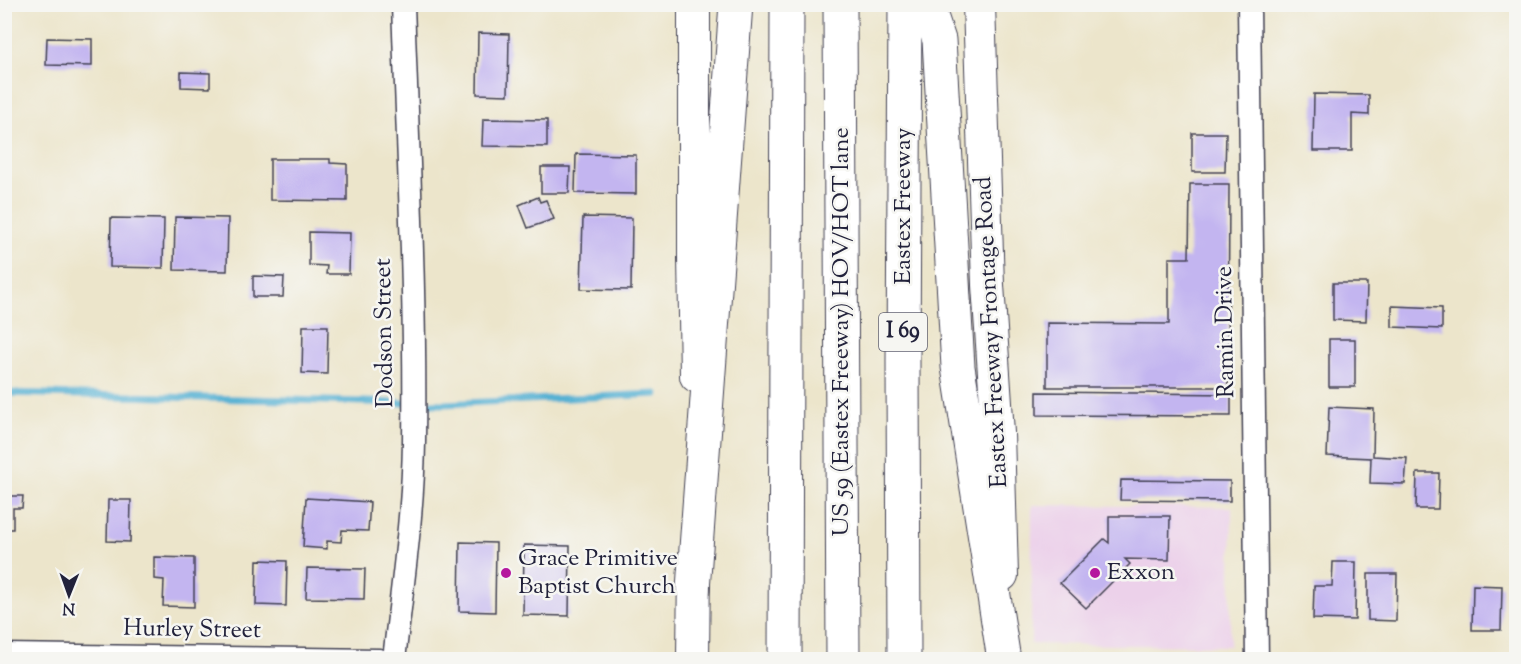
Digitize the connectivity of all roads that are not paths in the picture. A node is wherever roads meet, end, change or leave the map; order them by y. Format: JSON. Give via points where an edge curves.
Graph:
{"nodes":[{"id":1,"x":403,"y":4,"type":"edge"},
{"id":2,"x":694,"y":4,"type":"edge"},
{"id":3,"x":736,"y":4,"type":"edge"},
{"id":4,"x":787,"y":4,"type":"edge"},
{"id":5,"x":840,"y":4,"type":"edge"},
{"id":6,"x":905,"y":4,"type":"edge"},
{"id":7,"x":927,"y":4,"type":"edge"},
{"id":8,"x":979,"y":4,"type":"edge"},
{"id":9,"x":1249,"y":4,"type":"edge"},
{"id":10,"x":693,"y":589,"type":"junction"},
{"id":11,"x":4,"y":655,"type":"edge"},
{"id":12,"x":379,"y":660,"type":"edge"},
{"id":13,"x":394,"y":660,"type":"edge"},
{"id":14,"x":693,"y":660,"type":"edge"},
{"id":15,"x":785,"y":660,"type":"edge"},
{"id":16,"x":843,"y":660,"type":"edge"},
{"id":17,"x":904,"y":660,"type":"edge"},
{"id":18,"x":1004,"y":660,"type":"edge"},
{"id":19,"x":1257,"y":660,"type":"edge"}],
"edges":[{"from":1,"to":13,"type":"street","name":"Dodson Street","via":[[414,423],[410,514]]},
{"from":2,"to":10,"type":"main road"},
{"from":3,"to":10,"type":"highway"},
{"from":4,"to":15,"type":"highway"},
{"from":5,"to":16,"type":"highway","name":"US 59 (Eastex Freeway) HOV/HOT lane"},
{"from":6,"to":17,"type":"highway","name":"Eastex Freeway","number":"I 69"},
{"from":7,"to":18,"type":"highway","via":[[939,40],[958,367]]},
{"from":8,"to":18,"type":"main road","name":"Eastex Freeway Frontage Road"},
{"from":9,"to":19,"type":"street","name":"Ramin Drive"},
{"from":10,"to":14,"type":"main road"},
{"from":11,"to":12,"type":"street","name":"Hurley Street"}]}
